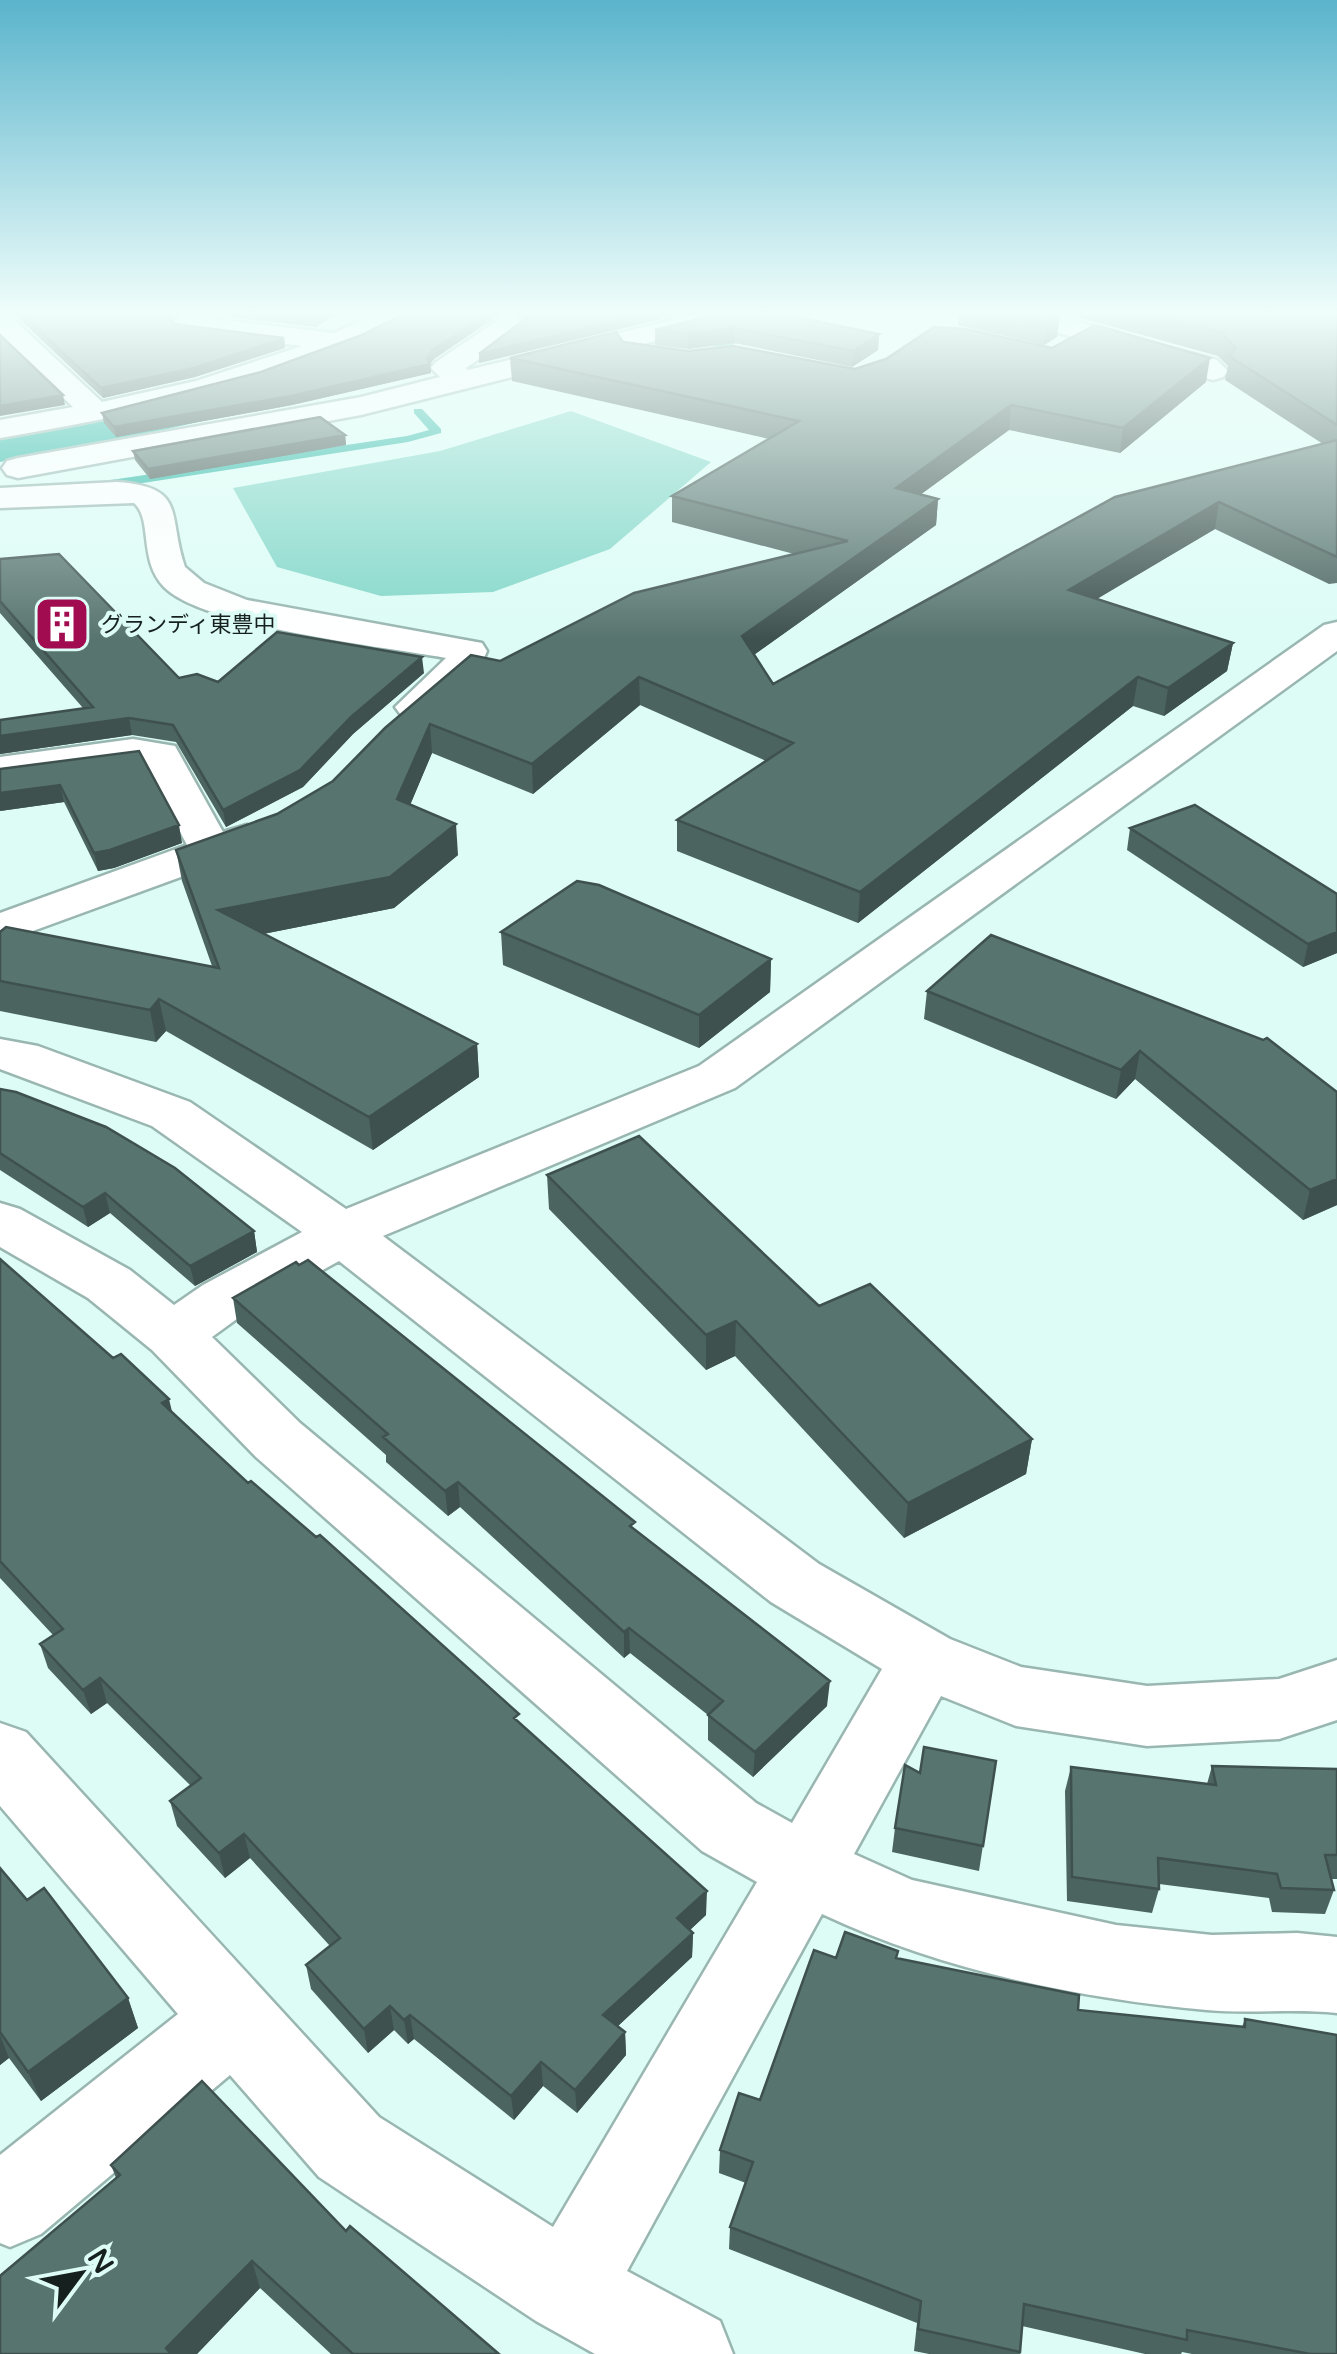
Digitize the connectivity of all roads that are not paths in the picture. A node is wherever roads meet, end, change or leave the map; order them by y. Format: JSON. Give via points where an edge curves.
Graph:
{"nodes":[{"id":1,"x":49,"y":421,"type":"edge"},
{"id":2,"x":290,"y":421,"type":"edge"},
{"id":3,"x":0,"y":429,"type":"edge"},
{"id":4,"x":0,"y":471,"type":"edge"},
{"id":5,"x":0,"y":498,"type":"edge"},
{"id":6,"x":1337,"y":634,"type":"edge"},
{"id":7,"x":382,"y":735,"type":"edge"},
{"id":8,"x":0,"y":770,"type":"edge"},
{"id":9,"x":278,"y":824,"type":"edge"},
{"id":10,"x":212,"y":851,"type":"junction"},
{"id":11,"x":0,"y":929,"type":"edge"},
{"id":12,"x":0,"y":1054,"type":"edge"},
{"id":13,"x":0,"y":1222,"type":"edge"},
{"id":14,"x":342,"y":1234,"type":"junction"},
{"id":15,"x":173,"y":1335,"type":"junction"},
{"id":16,"x":925,"y":1658,"type":"junction"},
{"id":17,"x":1337,"y":1690,"type":"edge"},
{"id":18,"x":0,"y":1754,"type":"edge"},
{"id":19,"x":805,"y":1869,"type":"junction"},
{"id":20,"x":1337,"y":1975,"type":"edge"},
{"id":21,"x":235,"y":2019,"type":"junction"},
{"id":22,"x":10,"y":2203,"type":"dead end"},
{"id":23,"x":568,"y":2289,"type":"junction"},
{"id":24,"x":687,"y":2354,"type":"edge"}],
"edges":[{"from":1,"to":3,"type":"street"},
{"from":2,"to":4,"type":"street"},
{"from":5,"to":7,"type":"street","via":[[119,492],[148,497],[156,505],[169,570],[211,600],[468,651],[461,668]]},
{"from":6,"to":14,"type":"street","via":[[717,1077]]},
{"from":8,"to":10,"type":"street","via":[[132,751],[160,755]]},
{"from":9,"to":10,"type":"street"},
{"from":10,"to":11,"type":"street"},
{"from":12,"to":14,"type":"street","via":[[171,1114]]},
{"from":13,"to":15,"type":"street","via":[[109,1284]]},
{"from":14,"to":15,"type":"street"},
{"from":14,"to":16,"type":"street","via":[[795,1583]]},
{"from":15,"to":19,"type":"street","via":[[278,1440],[729,1827]]},
{"from":16,"to":17,"type":"street","via":[[1016,1696],[1146,1716],[1279,1709]]},
{"from":16,"to":19,"type":"street"},
{"from":18,"to":21,"type":"street"},
{"from":19,"to":20,"type":"street","via":[[903,1914],[1116,1962],[1212,1973]]},
{"from":19,"to":23,"type":"street"},
{"from":21,"to":22,"type":"street"},
{"from":21,"to":23,"type":"street","via":[[349,2147]]},
{"from":23,"to":24,"type":"street"}]}
